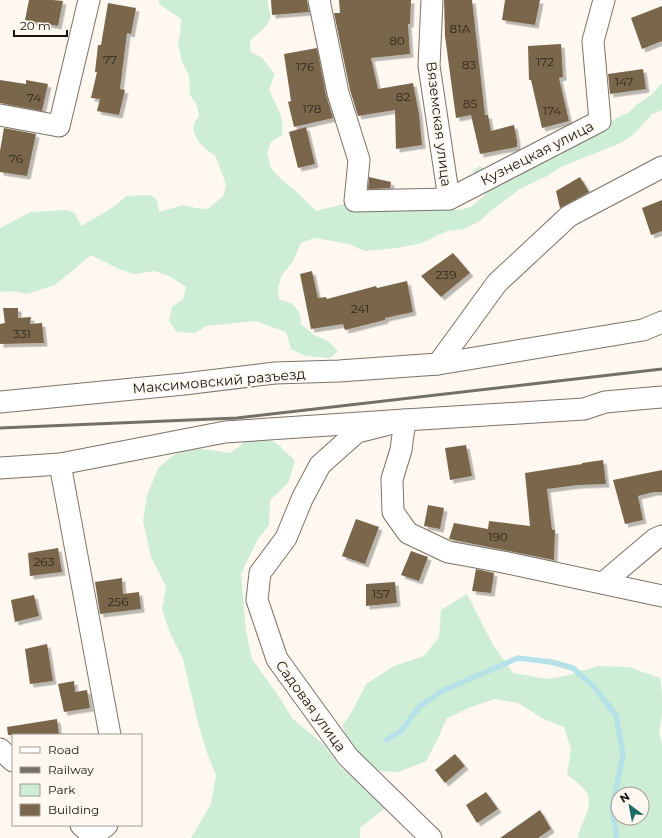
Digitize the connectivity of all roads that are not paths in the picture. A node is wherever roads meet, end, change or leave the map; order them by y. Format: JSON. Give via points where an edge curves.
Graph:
{"nodes":[{"id":1,"x":89,"y":0,"type":"edge"},
{"id":2,"x":319,"y":0,"type":"edge"},
{"id":3,"x":432,"y":0,"type":"edge"},
{"id":4,"x":604,"y":0,"type":"edge"},
{"id":5,"x":0,"y":115,"type":"edge"},
{"id":6,"x":662,"y":167,"type":"edge"},
{"id":7,"x":449,"y":199,"type":"junction"},
{"id":8,"x":662,"y":322,"type":"edge"},
{"id":9,"x":438,"y":364,"type":"junction"},
{"id":10,"x":662,"y":397,"type":"edge"},
{"id":11,"x":0,"y":402,"type":"edge"},
{"id":12,"x":405,"y":420,"type":"junction"},
{"id":13,"x":60,"y":464,"type":"junction"},
{"id":14,"x":0,"y":468,"type":"edge"},
{"id":15,"x":662,"y":536,"type":"edge"},
{"id":16,"x":604,"y":583,"type":"junction"},
{"id":17,"x":662,"y":596,"type":"edge"},
{"id":18,"x":110,"y":734,"type":"edge"},
{"id":19,"x":0,"y":749,"type":"edge"},
{"id":20,"x":12,"y":760,"type":"edge"},
{"id":21,"x":82,"y":826,"type":"edge"},
{"id":22,"x":106,"y":826,"type":"edge"},
{"id":23,"x":431,"y":838,"type":"edge"}],
"edges":[{"from":1,"to":5,"type":"street","via":[[59,126]]},
{"from":2,"to":7,"type":"street","name":"Кузнецкая улица","via":[[338,93],[359,160],[355,201]]},
{"from":3,"to":7,"type":"street","name":"Вяземская улица","via":[[429,66]]},
{"from":4,"to":7,"type":"street","name":"Кузнецкая улица","via":[[593,41],[600,121]]},
{"from":6,"to":9,"type":"street","via":[[569,216],[496,283]]},
{"from":8,"to":9,"type":"street","name":"Максимовский разъезд","via":[[643,330]]},
{"from":9,"to":11,"type":"street","name":"Максимовский разъезд","via":[[275,373]]},
{"from":10,"to":12,"type":"street","via":[[605,402],[584,409]]},
{"from":12,"to":13,"type":"street","via":[[225,432]]},
{"from":12,"to":16,"type":"street","via":[[392,479],[393,512],[408,533],[448,552]]},
{"from":12,"to":23,"type":"street","name":"Садовая улица","via":[[357,432],[320,465],[302,498],[286,538],[260,573],[257,600],[277,659],[343,751]]},
{"from":13,"to":14,"type":"street"},
{"from":13,"to":18,"type":"street"},
{"from":15,"to":16,"type":"street","via":[[655,539]]},
{"from":16,"to":17,"type":"street"},
{"from":19,"to":20,"type":"street"},
{"from":21,"to":22,"type":"street","via":[[93,836]]}]}
